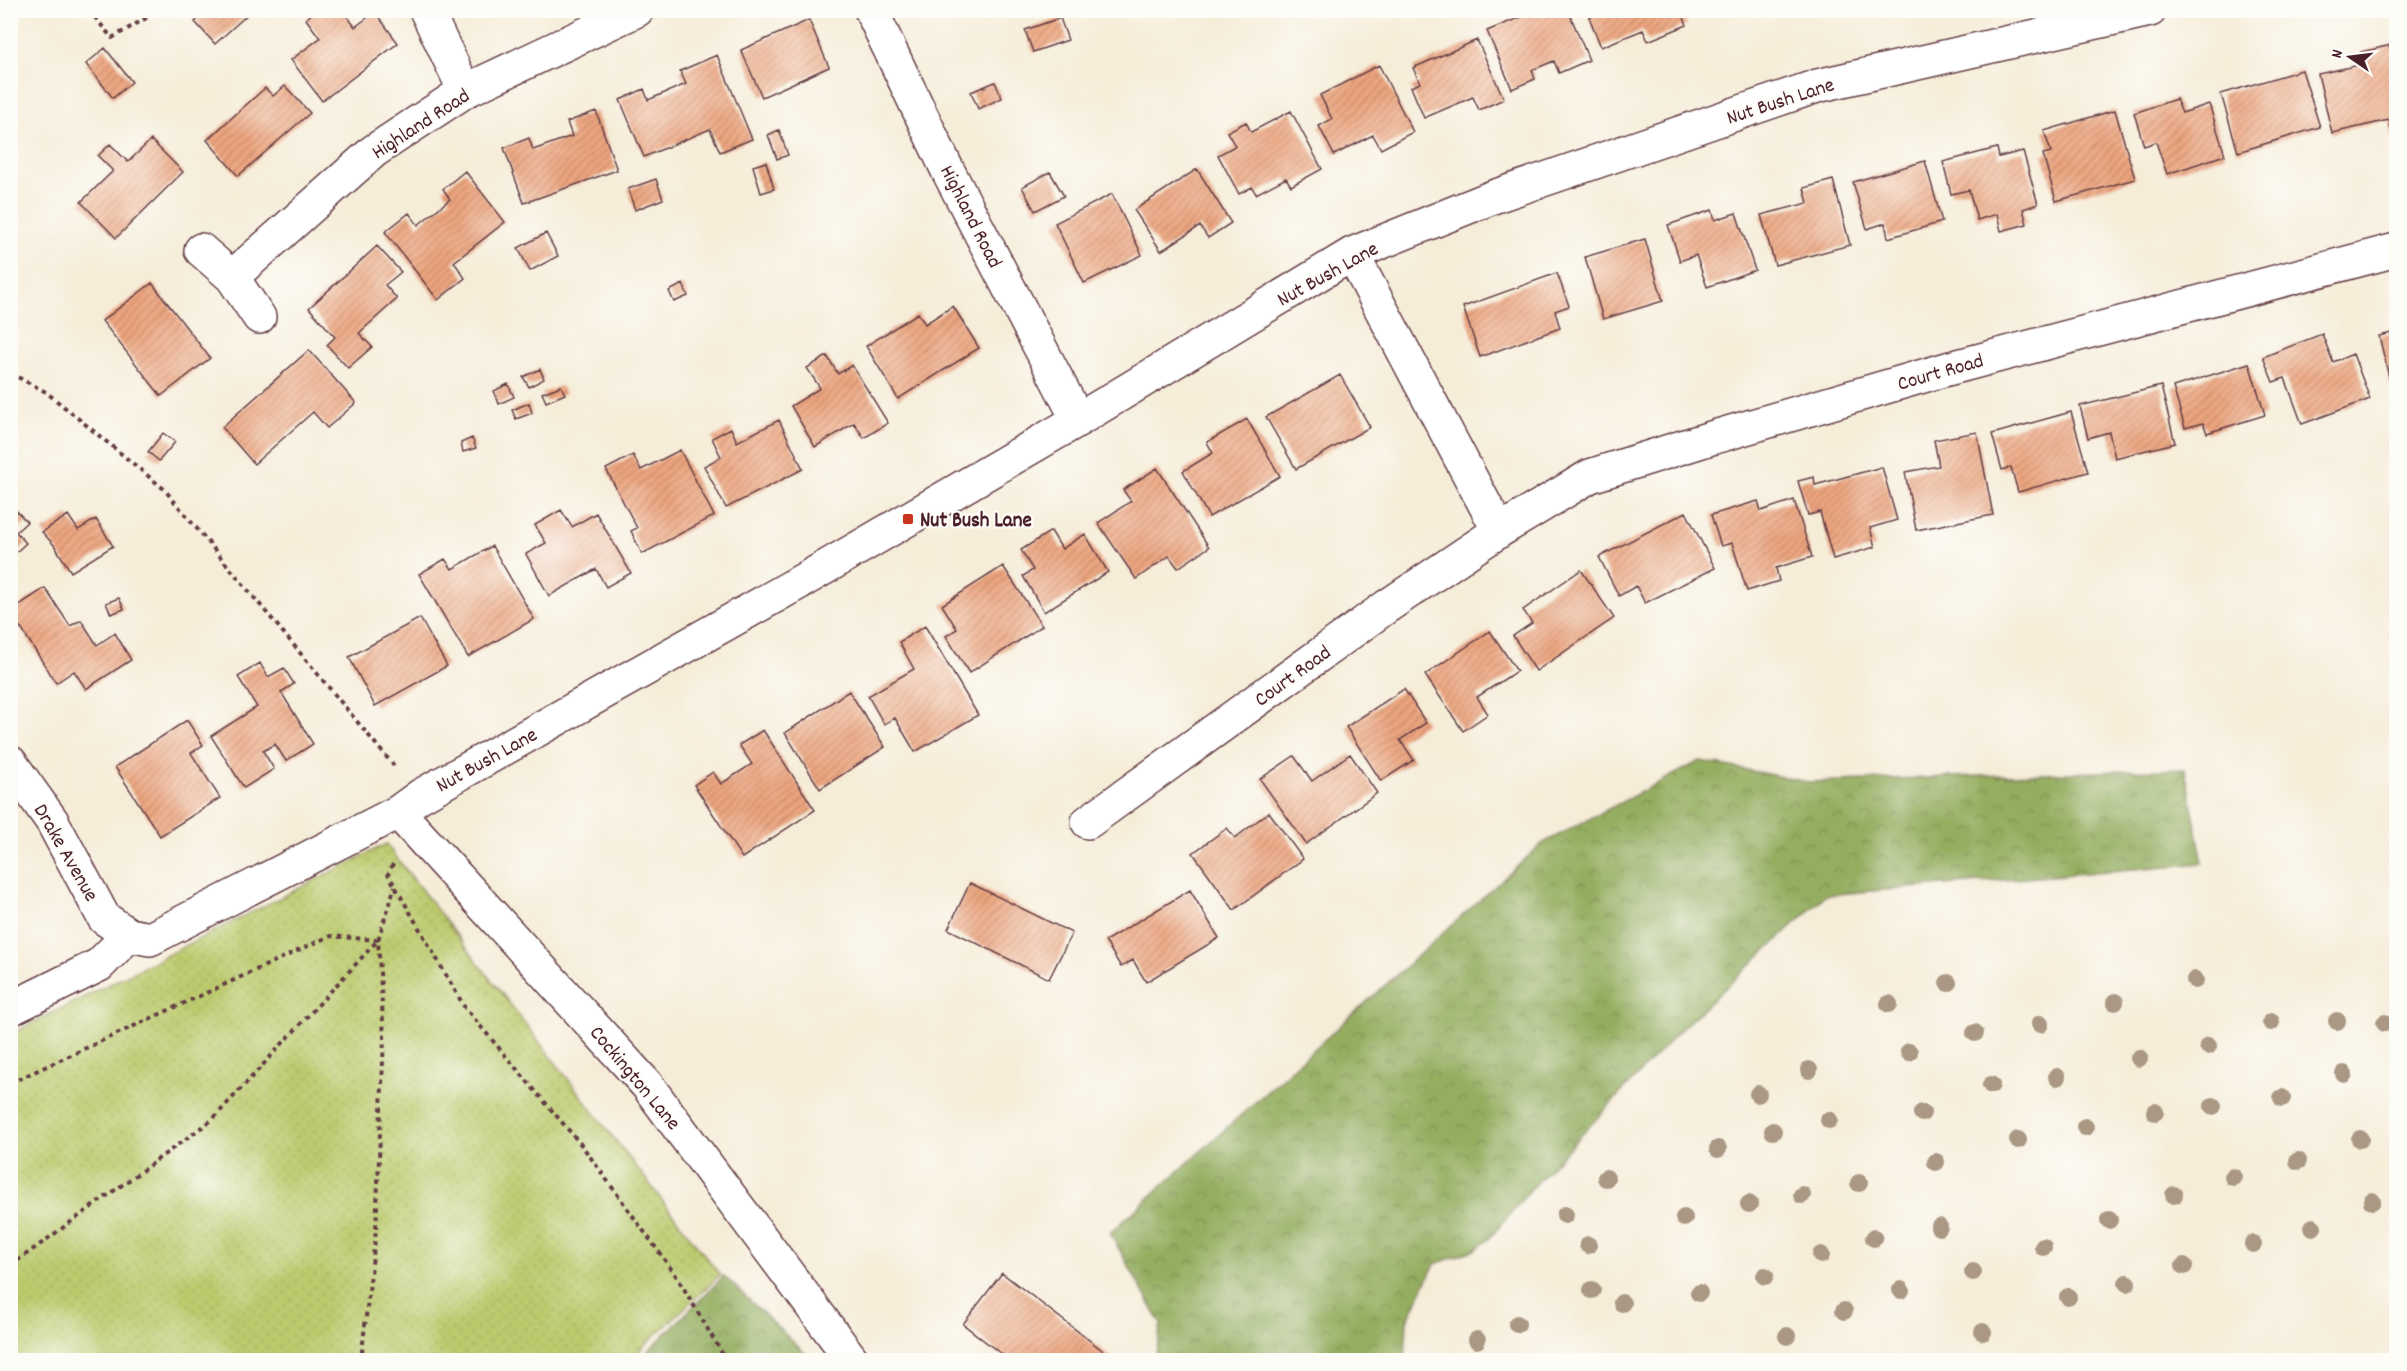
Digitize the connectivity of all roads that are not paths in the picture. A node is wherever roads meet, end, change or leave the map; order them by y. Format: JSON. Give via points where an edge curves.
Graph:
{"nodes":[{"id":1,"x":426,"y":10,"type":"edge"},
{"id":2,"x":637,"y":10,"type":"edge"},
{"id":3,"x":871,"y":10,"type":"edge"},
{"id":4,"x":2151,"y":10,"type":"edge"},
{"id":5,"x":465,"y":91,"type":"junction"},
{"id":6,"x":201,"y":250,"type":"dead end"},
{"id":7,"x":2397,"y":250,"type":"edge"},
{"id":8,"x":1352,"y":254,"type":"junction"},
{"id":9,"x":232,"y":277,"type":"junction"},
{"id":10,"x":259,"y":317,"type":"dead end"},
{"id":11,"x":1078,"y":420,"type":"junction"},
{"id":12,"x":1499,"y":531,"type":"junction"},
{"id":13,"x":10,"y":762,"type":"edge"},
{"id":14,"x":410,"y":811,"type":"junction"},
{"id":15,"x":1088,"y":822,"type":"dead end"},
{"id":16,"x":129,"y":935,"type":"junction"},
{"id":17,"x":10,"y":1009,"type":"edge"},
{"id":18,"x":852,"y":1360,"type":"edge"}],
"edges":[{"from":1,"to":5,"type":"street"},
{"from":2,"to":5,"type":"street","name":"Highland Road"},
{"from":3,"to":11,"type":"street","name":"Highland Road"},
{"from":4,"to":8,"type":"street","name":"Nut Bush Lane","via":[[1817,86],[1493,197]]},
{"from":5,"to":9,"type":"street","name":"Highland Road","via":[[374,151]]},
{"from":6,"to":9,"type":"street"},
{"from":7,"to":12,"type":"street","name":"Court Road","via":[[1947,369],[1700,441],[1590,476]]},
{"from":8,"to":11,"type":"street","name":"Nut Bush Lane"},
{"from":8,"to":12,"type":"street"},
{"from":9,"to":10,"type":"street"},
{"from":11,"to":14,"type":"street","name":"Nut Bush Lane"},
{"from":12,"to":15,"type":"street","name":"Court Road","via":[[1386,607]]},
{"from":13,"to":16,"type":"street","name":"Drake Avenue","via":[[52,821],[104,918]]},
{"from":14,"to":16,"type":"street","name":"Nut Bush Lane","via":[[150,939]]},
{"from":14,"to":18,"type":"street","name":"Cockington Lane","via":[[647,1085]]},
{"from":16,"to":17,"type":"street","via":[[99,965]]}]}
